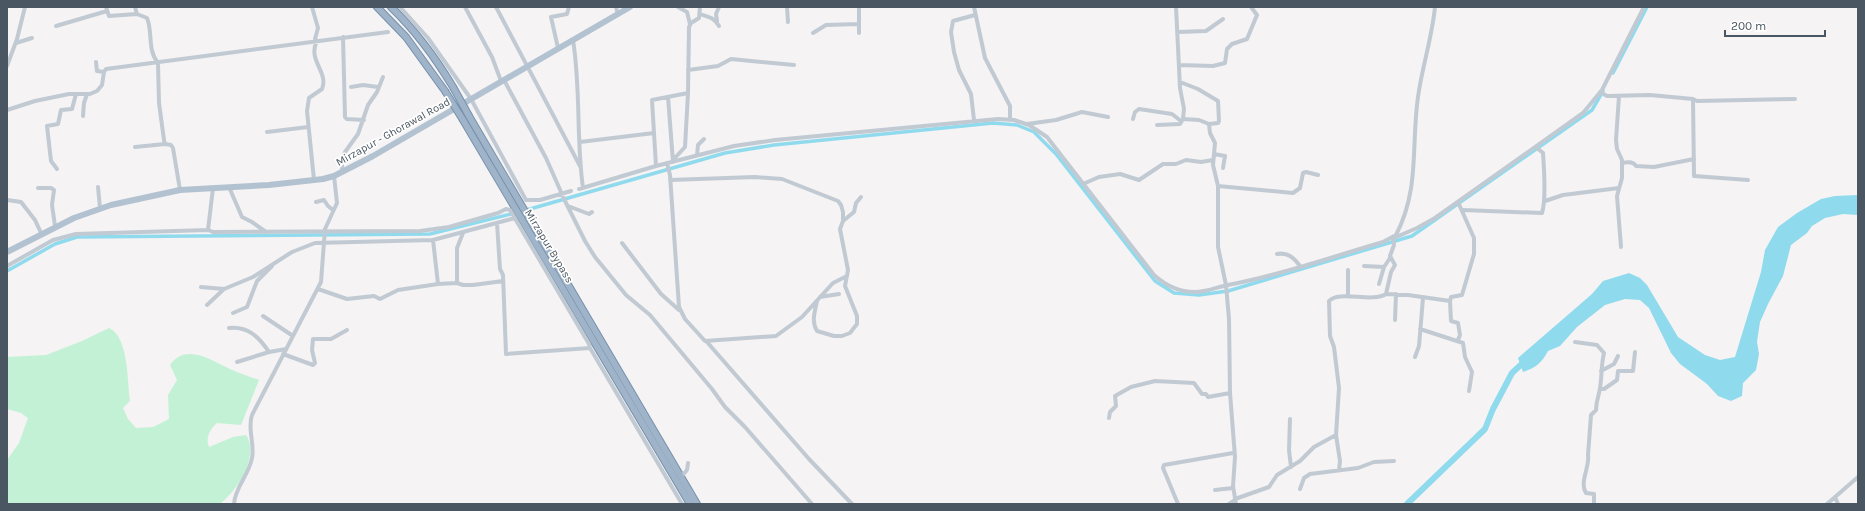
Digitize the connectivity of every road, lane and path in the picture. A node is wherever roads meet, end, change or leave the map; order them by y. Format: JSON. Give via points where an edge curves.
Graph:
{"nodes":[{"id":1,"x":25,"y":7,"type":"edge"},
{"id":2,"x":136,"y":7,"type":"edge"},
{"id":3,"x":312,"y":7,"type":"edge"},
{"id":4,"x":377,"y":7,"type":"edge"},
{"id":5,"x":391,"y":7,"type":"edge"},
{"id":6,"x":400,"y":7,"type":"edge"},
{"id":7,"x":465,"y":7,"type":"edge"},
{"id":8,"x":496,"y":7,"type":"edge"},
{"id":9,"x":569,"y":7,"type":"edge"},
{"id":10,"x":616,"y":7,"type":"edge"},
{"id":11,"x":630,"y":7,"type":"edge"},
{"id":12,"x":678,"y":7,"type":"edge"},
{"id":13,"x":700,"y":7,"type":"edge"},
{"id":14,"x":719,"y":7,"type":"edge"},
{"id":15,"x":787,"y":7,"type":"edge"},
{"id":16,"x":859,"y":7,"type":"edge"},
{"id":17,"x":974,"y":7,"type":"edge"},
{"id":18,"x":1176,"y":7,"type":"edge"},
{"id":19,"x":1251,"y":7,"type":"edge"},
{"id":20,"x":1435,"y":7,"type":"edge"},
{"id":21,"x":1644,"y":7,"type":"edge"},
{"id":22,"x":106,"y":9,"type":"edge"},
{"id":23,"x":137,"y":14,"type":"junction"},
{"id":24,"x":618,"y":14,"type":"junction"},
{"id":25,"x":700,"y":14,"type":"junction"},
{"id":26,"x":975,"y":15,"type":"junction"},
{"id":27,"x":1224,"y":19,"type":"dead end"},
{"id":28,"x":717,"y":21,"type":"junction"},
{"id":29,"x":788,"y":22,"type":"dead end"},
{"id":30,"x":690,"y":24,"type":"junction"},
{"id":31,"x":859,"y":24,"type":"junction"},
{"id":32,"x":56,"y":26,"type":"dead end"},
{"id":33,"x":719,"y":26,"type":"dead end"},
{"id":34,"x":388,"y":32,"type":"dead end"},
{"id":35,"x":1178,"y":32,"type":"junction"},
{"id":36,"x":813,"y":33,"type":"dead end"},
{"id":37,"x":859,"y":33,"type":"dead end"},
{"id":38,"x":343,"y":37,"type":"junction"},
{"id":39,"x":32,"y":38,"type":"dead end"},
{"id":40,"x":573,"y":40,"type":"junction"},
{"id":41,"x":317,"y":41,"type":"junction"},
{"id":42,"x":16,"y":44,"type":"junction"},
{"id":43,"x":558,"y":48,"type":"junction"},
{"id":44,"x":8,"y":58,"type":"edge"},
{"id":45,"x":96,"y":62,"type":"dead end"},
{"id":46,"x":158,"y":63,"type":"junction"},
{"id":47,"x":794,"y":65,"type":"dead end"},
{"id":48,"x":1179,"y":65,"type":"junction"},
{"id":49,"x":7,"y":66,"type":"edge"},
{"id":50,"x":528,"y":66,"type":"junction"},
{"id":51,"x":688,"y":70,"type":"junction"},
{"id":52,"x":104,"y":72,"type":"junction"},
{"id":53,"x":383,"y":77,"type":"dead end"},
{"id":54,"x":502,"y":80,"type":"junction"},
{"id":55,"x":1180,"y":82,"type":"junction"},
{"id":56,"x":351,"y":87,"type":"dead end"},
{"id":57,"x":378,"y":87,"type":"junction"},
{"id":58,"x":1600,"y":92,"type":"junction"},
{"id":59,"x":688,"y":93,"type":"junction"},
{"id":60,"x":76,"y":94,"type":"junction"},
{"id":61,"x":87,"y":94,"type":"junction"},
{"id":62,"x":1619,"y":96,"type":"junction"},
{"id":63,"x":668,"y":97,"type":"junction"},
{"id":64,"x":1693,"y":98,"type":"junction"},
{"id":65,"x":471,"y":99,"type":"junction"},
{"id":66,"x":1795,"y":99,"type":"dead end"},
{"id":67,"x":7,"y":110,"type":"edge"},
{"id":68,"x":83,"y":116,"type":"dead end"},
{"id":69,"x":1108,"y":117,"type":"dead end"},
{"id":70,"x":1010,"y":119,"type":"junction"},
{"id":71,"x":1133,"y":119,"type":"dead end"},
{"id":72,"x":364,"y":120,"type":"junction"},
{"id":73,"x":974,"y":120,"type":"junction"},
{"id":74,"x":1182,"y":120,"type":"junction"},
{"id":75,"x":1026,"y":124,"type":"junction"},
{"id":76,"x":1209,"y":124,"type":"junction"},
{"id":77,"x":1157,"y":125,"type":"dead end"},
{"id":78,"x":308,"y":127,"type":"junction"},
{"id":79,"x":267,"y":132,"type":"dead end"},
{"id":80,"x":654,"y":133,"type":"junction"},
{"id":81,"x":704,"y":139,"type":"dead end"},
{"id":82,"x":580,"y":142,"type":"junction"},
{"id":83,"x":165,"y":144,"type":"junction"},
{"id":84,"x":135,"y":147,"type":"dead end"},
{"id":85,"x":1537,"y":148,"type":"junction"},
{"id":86,"x":1214,"y":154,"type":"junction"},
{"id":87,"x":697,"y":155,"type":"junction"},
{"id":88,"x":1694,"y":159,"type":"junction"},
{"id":89,"x":1213,"y":160,"type":"junction"},
{"id":90,"x":673,"y":161,"type":"junction"},
{"id":91,"x":1622,"y":163,"type":"junction"},
{"id":92,"x":667,"y":165,"type":"junction"},
{"id":93,"x":580,"y":166,"type":"junction"},
{"id":94,"x":656,"y":166,"type":"junction"},
{"id":95,"x":1223,"y":168,"type":"dead end"},
{"id":96,"x":57,"y":169,"type":"dead end"},
{"id":97,"x":342,"y":172,"type":"junction"},
{"id":98,"x":1318,"y":175,"type":"dead end"},
{"id":99,"x":334,"y":176,"type":"junction"},
{"id":100,"x":314,"y":180,"type":"junction"},
{"id":101,"x":670,"y":180,"type":"junction"},
{"id":102,"x":1748,"y":180,"type":"dead end"},
{"id":103,"x":1083,"y":184,"type":"junction"},
{"id":104,"x":1218,"y":186,"type":"junction"},
{"id":105,"x":98,"y":187,"type":"dead end"},
{"id":106,"x":38,"y":188,"type":"dead end"},
{"id":107,"x":213,"y":188,"type":"junction"},
{"id":108,"x":229,"y":188,"type":"junction"},
{"id":109,"x":1619,"y":188,"type":"junction"},
{"id":110,"x":180,"y":190,"type":"junction"},
{"id":111,"x":571,"y":191,"type":"dead end"},
{"id":112,"x":563,"y":194,"type":"junction"},
{"id":113,"x":861,"y":197,"type":"dead end"},
{"id":114,"x":7,"y":200,"type":"edge"},
{"id":115,"x":1545,"y":201,"type":"junction"},
{"id":116,"x":316,"y":202,"type":"dead end"},
{"id":117,"x":1459,"y":202,"type":"junction"},
{"id":118,"x":566,"y":203,"type":"junction"},
{"id":119,"x":100,"y":208,"type":"junction"},
{"id":120,"x":1462,"y":208,"type":"junction"},
{"id":121,"x":333,"y":210,"type":"junction"},
{"id":122,"x":592,"y":212,"type":"dead end"},
{"id":123,"x":514,"y":217,"type":"junction"},
{"id":124,"x":843,"y":220,"type":"junction"},
{"id":125,"x":497,"y":223,"type":"junction"},
{"id":126,"x":55,"y":226,"type":"junction"},
{"id":127,"x":208,"y":230,"type":"junction"},
{"id":128,"x":266,"y":232,"type":"junction"},
{"id":129,"x":325,"y":232,"type":"junction"},
{"id":130,"x":41,"y":233,"type":"junction"},
{"id":131,"x":463,"y":233,"type":"junction"},
{"id":132,"x":324,"y":240,"type":"junction"},
{"id":133,"x":433,"y":240,"type":"junction"},
{"id":134,"x":1393,"y":240,"type":"junction"},
{"id":135,"x":622,"y":243,"type":"dead end"},
{"id":136,"x":1621,"y":247,"type":"dead end"},
{"id":137,"x":7,"y":252,"type":"edge"},
{"id":138,"x":1277,"y":254,"type":"dead end"},
{"id":139,"x":1390,"y":258,"type":"junction"},
{"id":140,"x":273,"y":264,"type":"junction"},
{"id":141,"x":7,"y":266,"type":"edge"},
{"id":142,"x":1300,"y":266,"type":"junction"},
{"id":143,"x":1364,"y":266,"type":"dead end"},
{"id":144,"x":1384,"y":267,"type":"junction"},
{"id":145,"x":1348,"y":270,"type":"dead end"},
{"id":146,"x":847,"y":276,"type":"junction"},
{"id":147,"x":503,"y":281,"type":"junction"},
{"id":148,"x":457,"y":283,"type":"junction"},
{"id":149,"x":438,"y":284,"type":"junction"},
{"id":150,"x":1379,"y":284,"type":"dead end"},
{"id":151,"x":201,"y":287,"type":"dead end"},
{"id":152,"x":224,"y":289,"type":"junction"},
{"id":153,"x":318,"y":289,"type":"junction"},
{"id":154,"x":1227,"y":289,"type":"junction"},
{"id":155,"x":839,"y":294,"type":"dead end"},
{"id":156,"x":1386,"y":294,"type":"junction"},
{"id":157,"x":1396,"y":294,"type":"junction"},
{"id":158,"x":1348,"y":296,"type":"junction"},
{"id":159,"x":1423,"y":298,"type":"junction"},
{"id":160,"x":818,"y":299,"type":"junction"},
{"id":161,"x":1450,"y":301,"type":"junction"},
{"id":162,"x":207,"y":305,"type":"dead end"},
{"id":163,"x":680,"y":310,"type":"junction"},
{"id":164,"x":232,"y":313,"type":"dead end"},
{"id":165,"x":263,"y":316,"type":"dead end"},
{"id":166,"x":1395,"y":320,"type":"dead end"},
{"id":167,"x":229,"y":328,"type":"dead end"},
{"id":168,"x":1420,"y":329,"type":"junction"},
{"id":169,"x":347,"y":330,"type":"dead end"},
{"id":170,"x":293,"y":336,"type":"junction"},
{"id":171,"x":1458,"y":340,"type":"junction"},
{"id":172,"x":707,"y":342,"type":"junction"},
{"id":173,"x":1575,"y":342,"type":"dead end"},
{"id":174,"x":286,"y":348,"type":"junction"},
{"id":175,"x":590,"y":348,"type":"junction"},
{"id":176,"x":269,"y":352,"type":"junction"},
{"id":177,"x":1635,"y":352,"type":"dead end"},
{"id":178,"x":283,"y":354,"type":"junction"},
{"id":179,"x":1618,"y":356,"type":"dead end"},
{"id":180,"x":1415,"y":357,"type":"dead end"},
{"id":181,"x":237,"y":362,"type":"dead end"},
{"id":182,"x":1601,"y":370,"type":"junction"},
{"id":183,"x":1600,"y":389,"type":"junction"},
{"id":184,"x":1470,"y":391,"type":"dead end"},
{"id":185,"x":1230,"y":393,"type":"junction"},
{"id":186,"x":1109,"y":418,"type":"dead end"},
{"id":187,"x":1290,"y":419,"type":"dead end"},
{"id":188,"x":1336,"y":435,"type":"junction"},
{"id":189,"x":1233,"y":454,"type":"junction"},
{"id":190,"x":1394,"y":461,"type":"dead end"},
{"id":191,"x":688,"y":463,"type":"dead end"},
{"id":192,"x":1291,"y":467,"type":"junction"},
{"id":193,"x":1339,"y":470,"type":"junction"},
{"id":194,"x":681,"y":476,"type":"junction"},
{"id":195,"x":1858,"y":477,"type":"edge"},
{"id":196,"x":677,"y":482,"type":"junction"},
{"id":197,"x":1233,"y":488,"type":"junction"},
{"id":198,"x":1300,"y":489,"type":"dead end"},
{"id":199,"x":1215,"y":490,"type":"dead end"},
{"id":200,"x":1836,"y":500,"type":"edge"},
{"id":201,"x":1235,"y":501,"type":"edge"},
{"id":202,"x":234,"y":504,"type":"edge"},
{"id":203,"x":682,"y":504,"type":"edge"},
{"id":204,"x":690,"y":504,"type":"edge"},
{"id":205,"x":698,"y":504,"type":"edge"},
{"id":206,"x":812,"y":504,"type":"edge"},
{"id":207,"x":852,"y":504,"type":"edge"},
{"id":208,"x":1178,"y":504,"type":"edge"},
{"id":209,"x":1229,"y":504,"type":"edge"},
{"id":210,"x":1594,"y":504,"type":"edge"},
{"id":211,"x":1827,"y":504,"type":"edge"}],
"edges":[{"from":1,"to":42,"type":"street"},
{"from":2,"to":23,"type":"street"},
{"from":3,"to":41,"type":"street","via":[[318,28],[315,39]]},
{"from":4,"to":196,"type":"highway","name":"Mirzapur Bypass","bridge":true,"via":[[406,37],[445,91]]},
{"from":5,"to":194,"type":"highway","name":"Mirzapur Bypass","bridge":true,"via":[[412,27],[453,87]]},
{"from":6,"to":65,"type":"street","via":[[428,38]]},
{"from":7,"to":54,"type":"street"},
{"from":8,"to":50,"type":"street"},
{"from":9,"to":43,"type":"street","via":[[567,14],[551,17]]},
{"from":10,"to":24,"type":"street"},
{"from":11,"to":24,"type":"main road","name":"Mirzapur - Ghorawal Road"},
{"from":12,"to":30,"type":"street","via":[[687,12]]},
{"from":13,"to":25,"type":"street"},
{"from":14,"to":28,"type":"street"},
{"from":15,"to":29,"type":"street"},
{"from":16,"to":31,"type":"street"},
{"from":17,"to":26,"type":"street"},
{"from":18,"to":35,"type":"street"},
{"from":19,"to":48,"type":"street","via":[[1257,15],[1248,37],[1229,46],[1225,63],[1213,66]]},
{"from":20,"to":134,"type":"street","via":[[1418,96],[1413,180]]},
{"from":21,"to":58,"type":"street"},
{"from":22,"to":23,"type":"street","via":[[111,16]]},
{"from":22,"to":32,"type":"street"},
{"from":23,"to":46,"type":"street","via":[[147,18],[152,48]]},
{"from":24,"to":40,"type":"main road","name":"Mirzapur - Ghorawal Road"},
{"from":25,"to":28,"type":"street","via":[[708,15]]},
{"from":25,"to":30,"type":"street"},
{"from":26,"to":70,"type":"street","via":[[985,58],[1010,106]]},
{"from":26,"to":73,"type":"street","via":[[953,20],[951,32],[959,70],[970,94]]},
{"from":27,"to":35,"type":"street","via":[[1206,31]]},
{"from":28,"to":33,"type":"street"},
{"from":30,"to":51,"type":"street"},
{"from":31,"to":36,"type":"street","via":[[826,25]]},
{"from":31,"to":37,"type":"street"},
{"from":34,"to":38,"type":"street"},
{"from":35,"to":48,"type":"street"},
{"from":38,"to":41,"type":"street"},
{"from":38,"to":72,"type":"street","via":[[345,117]]},
{"from":39,"to":42,"type":"street"},
{"from":40,"to":43,"type":"main road","name":"Mirzapur - Ghorawal Road"},
{"from":40,"to":82,"type":"street","via":[[577,61]]},
{"from":41,"to":46,"type":"street"},
{"from":41,"to":78,"type":"street","via":[[314,58],[322,77],[323,87],[308,100]]},
{"from":42,"to":44,"type":"street"},
{"from":43,"to":50,"type":"main road","name":"Mirzapur - Ghorawal Road"},
{"from":44,"to":49,"type":"street"},
{"from":45,"to":52,"type":"street","via":[[97,72]]},
{"from":46,"to":52,"type":"street","via":[[109,69]]},
{"from":46,"to":83,"type":"street","via":[[159,103]]},
{"from":47,"to":51,"type":"street","via":[[731,59],[718,66]]},
{"from":48,"to":55,"type":"street"},
{"from":50,"to":54,"type":"main road","name":"Mirzapur - Ghorawal Road"},
{"from":50,"to":93,"type":"street"},
{"from":51,"to":59,"type":"street"},
{"from":52,"to":61,"type":"street","via":[[101,87]]},
{"from":53,"to":57,"type":"street"},
{"from":54,"to":65,"type":"main road","name":"Mirzapur - Ghorawal Road"},
{"from":54,"to":112,"type":"street","via":[[529,124]]},
{"from":55,"to":74,"type":"street","via":[[1184,109]]},
{"from":55,"to":76,"type":"street","via":[[1218,101],[1220,121]]},
{"from":56,"to":57,"type":"street"},
{"from":57,"to":72,"type":"street","via":[[378,92],[368,105]]},
{"from":58,"to":62,"type":"street","via":[[1607,96]]},
{"from":58,"to":85,"type":"street","via":[[1581,115]]},
{"from":59,"to":63,"type":"street"},
{"from":59,"to":90,"type":"street","via":[[685,147]]},
{"from":60,"to":61,"type":"street"},
{"from":60,"to":67,"type":"street","via":[[35,101]]},
{"from":60,"to":96,"type":"street","via":[[72,109],[61,110],[58,124],[47,126],[51,161]]},
{"from":61,"to":68,"type":"street"},
{"from":62,"to":64,"type":"street"},
{"from":62,"to":91,"type":"street","via":[[1616,145]]},
{"from":63,"to":80,"type":"street","via":[[652,100]]},
{"from":63,"to":90,"type":"street"},
{"from":64,"to":66,"type":"street","via":[[1697,101]]},
{"from":64,"to":88,"type":"street"},
{"from":65,"to":97,"type":"main road","name":"Mirzapur - Ghorawal Road"},
{"from":65,"to":112,"type":"street","via":[[526,200],[540,200]]},
{"from":69,"to":75,"type":"street","via":[[1082,112],[1056,120]]},
{"from":70,"to":73,"type":"street"},
{"from":70,"to":75,"type":"street"},
{"from":71,"to":74,"type":"street","via":[[1138,109],[1172,114]]},
{"from":72,"to":97,"type":"street","via":[[345,152]]},
{"from":73,"to":87,"type":"street","via":[[775,140]]},
{"from":74,"to":76,"type":"street","via":[[1199,120]]},
{"from":74,"to":77,"type":"street","via":[[1180,124]]},
{"from":75,"to":103,"type":"street","via":[[1047,137]]},
{"from":76,"to":86,"type":"street","via":[[1215,143]]},
{"from":78,"to":79,"type":"street"},
{"from":78,"to":100,"type":"street"},
{"from":80,"to":82,"type":"street"},
{"from":80,"to":94,"type":"street"},
{"from":81,"to":87,"type":"street","via":[[698,145]]},
{"from":82,"to":93,"type":"street"},
{"from":83,"to":84,"type":"street"},
{"from":83,"to":110,"type":"street","via":[[173,148]]},
{"from":85,"to":115,"type":"street","via":[[1543,153]]},
{"from":85,"to":117,"type":"street"},
{"from":86,"to":89,"type":"street"},
{"from":86,"to":95,"type":"street","via":[[1225,156]]},
{"from":87,"to":90,"type":"street"},
{"from":88,"to":91,"type":"street","via":[[1654,167],[1636,166],[1632,162]]},
{"from":88,"to":102,"type":"street","via":[[1695,177]]},
{"from":89,"to":103,"type":"street","via":[[1186,160],[1176,164],[1163,164],[1139,180],[1120,174],[1099,177]]},
{"from":89,"to":104,"type":"street"},
{"from":90,"to":92,"type":"street"},
{"from":91,"to":109,"type":"street"},
{"from":92,"to":94,"type":"street"},
{"from":92,"to":101,"type":"street"},
{"from":93,"to":94,"type":"street","via":[[581,188]]},
{"from":97,"to":99,"type":"main road","name":"Mirzapur - Ghorawal Road"},
{"from":98,"to":104,"type":"street","via":[[1303,173],[1300,188],[1293,193]]},
{"from":99,"to":100,"type":"main road","name":"Mirzapur - Ghorawal Road"},
{"from":99,"to":121,"type":"street","via":[[337,203]]},
{"from":100,"to":108,"type":"main road","name":"Mirzapur - Ghorawal Road"},
{"from":101,"to":124,"type":"street","via":[[754,177],[786,180],[838,201]]},
{"from":101,"to":163,"type":"street"},
{"from":103,"to":154,"type":"street","via":[[1159,280],[1177,289],[1195,292]]},
{"from":104,"to":154,"type":"street","via":[[1218,247]]},
{"from":105,"to":119,"type":"street"},
{"from":106,"to":126,"type":"street","via":[[54,190],[52,205]]},
{"from":107,"to":108,"type":"main road","name":"Mirzapur - Ghorawal Road"},
{"from":107,"to":110,"type":"main road","name":"Mirzapur - Ghorawal Road"},
{"from":107,"to":127,"type":"street"},
{"from":108,"to":128,"type":"street","via":[[242,217]]},
{"from":109,"to":115,"type":"street","via":[[1563,195]]},
{"from":109,"to":136,"type":"street"},
{"from":110,"to":119,"type":"main road","name":"Mirzapur - Ghorawal Road"},
{"from":111,"to":112,"type":"street"},
{"from":112,"to":118,"type":"street"},
{"from":113,"to":124,"type":"street","via":[[854,212]]},
{"from":114,"to":130,"type":"street","via":[[21,202],[35,220]]},
{"from":115,"to":120,"type":"street","via":[[1542,213],[1536,214]]},
{"from":116,"to":121,"type":"street","via":[[324,200]]},
{"from":117,"to":120,"type":"street"},
{"from":117,"to":134,"type":"street","via":[[1424,225]]},
{"from":118,"to":122,"type":"street","via":[[589,214]]},
{"from":118,"to":206,"type":"street","via":[[588,247],[619,287],[650,316],[730,413]]},
{"from":119,"to":126,"type":"main road","name":"Mirzapur - Ghorawal Road"},
{"from":120,"to":161,"type":"street","via":[[1474,234],[1474,254],[1463,294],[1451,297]]},
{"from":121,"to":129,"type":"street"},
{"from":123,"to":125,"type":"street"},
{"from":123,"to":129,"type":"street","via":[[510,210],[506,209],[449,227],[420,231]]},
{"from":123,"to":175,"type":"street"},
{"from":124,"to":146,"type":"street","via":[[840,229],[848,267]]},
{"from":125,"to":131,"type":"street"},
{"from":125,"to":147,"type":"street"},
{"from":126,"to":130,"type":"main road","name":"Mirzapur - Ghorawal Road"},
{"from":127,"to":128,"type":"street"},
{"from":127,"to":141,"type":"street","via":[[76,234],[53,240]]},
{"from":128,"to":129,"type":"street"},
{"from":129,"to":132,"type":"street"},
{"from":130,"to":137,"type":"main road","name":"Mirzapur - Ghorawal Road"},
{"from":131,"to":133,"type":"street"},
{"from":131,"to":148,"type":"street","via":[[457,248]]},
{"from":132,"to":133,"type":"street"},
{"from":132,"to":140,"type":"street","via":[[292,252]]},
{"from":132,"to":153,"type":"street","via":[[323,275]]},
{"from":133,"to":149,"type":"street"},
{"from":134,"to":139,"type":"street"},
{"from":134,"to":142,"type":"street"},
{"from":135,"to":163,"type":"street","via":[[661,294]]},
{"from":138,"to":142,"type":"street","via":[[1283,253],[1292,257]]},
{"from":139,"to":144,"type":"street"},
{"from":139,"to":156,"type":"street","via":[[1395,265]]},
{"from":140,"to":152,"type":"street","via":[[253,278]]},
{"from":140,"to":164,"type":"street","via":[[257,281],[247,307]]},
{"from":142,"to":154,"type":"street"},
{"from":143,"to":144,"type":"street"},
{"from":144,"to":150,"type":"street"},
{"from":145,"to":158,"type":"street"},
{"from":146,"to":160,"type":"street","via":[[833,283]]},
{"from":146,"to":160,"type":"street","via":[[846,289],[858,320],[850,333],[839,337],[814,327]]},
{"from":147,"to":148,"type":"street","via":[[473,286]]},
{"from":147,"to":175,"type":"street","via":[[507,355]]},
{"from":148,"to":149,"type":"street"},
{"from":149,"to":153,"type":"street","via":[[398,290],[380,299],[374,296],[347,300]]},
{"from":151,"to":152,"type":"street"},
{"from":152,"to":162,"type":"street"},
{"from":153,"to":170,"type":"street"},
{"from":154,"to":185,"type":"street"},
{"from":155,"to":160,"type":"street"},
{"from":156,"to":157,"type":"street"},
{"from":156,"to":158,"type":"street","via":[[1375,298]]},
{"from":157,"to":159,"type":"street"},
{"from":157,"to":166,"type":"street"},
{"from":158,"to":188,"type":"street","via":[[1329,301],[1330,336],[1334,347],[1339,388]]},
{"from":159,"to":161,"type":"street"},
{"from":159,"to":168,"type":"street"},
{"from":160,"to":172,"type":"street","via":[[802,317],[776,336]]},
{"from":161,"to":171,"type":"street","via":[[1451,321],[1458,323]]},
{"from":163,"to":172,"type":"street","via":[[698,335]]},
{"from":165,"to":170,"type":"street"},
{"from":167,"to":176,"type":"street","via":[[238,327],[256,335]]},
{"from":168,"to":171,"type":"street"},
{"from":168,"to":180,"type":"street","via":[[1419,346]]},
{"from":169,"to":178,"type":"street","via":[[331,339],[313,340],[313,365]]},
{"from":170,"to":174,"type":"street"},
{"from":171,"to":184,"type":"street","via":[[1464,344],[1465,357],[1472,372]]},
{"from":172,"to":207,"type":"street","via":[[809,459]]},
{"from":173,"to":182,"type":"street","via":[[1597,345],[1604,353]]},
{"from":174,"to":176,"type":"street"},
{"from":174,"to":178,"type":"street"},
{"from":175,"to":203,"type":"street"},
{"from":176,"to":181,"type":"street"},
{"from":177,"to":183,"type":"street","via":[[1633,371],[1618,371],[1617,380]]},
{"from":178,"to":202,"type":"street","via":[[249,422],[252,456],[249,470],[235,494]]},
{"from":179,"to":182,"type":"street","via":[[1614,364]]},
{"from":182,"to":183,"type":"street"},
{"from":183,"to":210,"type":"street","via":[[1596,410],[1591,415],[1589,461],[1584,474],[1584,489],[1586,493],[1594,494]]},
{"from":185,"to":186,"type":"street","via":[[1208,397],[1202,394],[1194,383],[1150,381],[1115,396],[1116,406],[1110,412]]},
{"from":185,"to":189,"type":"street"},
{"from":187,"to":192,"type":"street"},
{"from":188,"to":192,"type":"street","via":[[1314,447]]},
{"from":188,"to":193,"type":"street"},
{"from":189,"to":197,"type":"street"},
{"from":189,"to":208,"type":"street","via":[[1164,465],[1167,480]]},
{"from":190,"to":193,"type":"street","via":[[1374,462],[1358,468]]},
{"from":191,"to":194,"type":"street","via":[[687,470]]},
{"from":192,"to":201,"type":"street","via":[[1274,477],[1269,487]]},
{"from":193,"to":198,"type":"street","via":[[1309,475],[1303,480]]},
{"from":194,"to":196,"type":"street"},
{"from":194,"to":205,"type":"highway","name":"Mirzapur Bypass"},
{"from":195,"to":200,"type":"street"},
{"from":196,"to":204,"type":"highway","name":"Mirzapur Bypass"},
{"from":197,"to":199,"type":"street"},
{"from":197,"to":201,"type":"street"},
{"from":200,"to":211,"type":"street"},
{"from":201,"to":209,"type":"street"}]}
